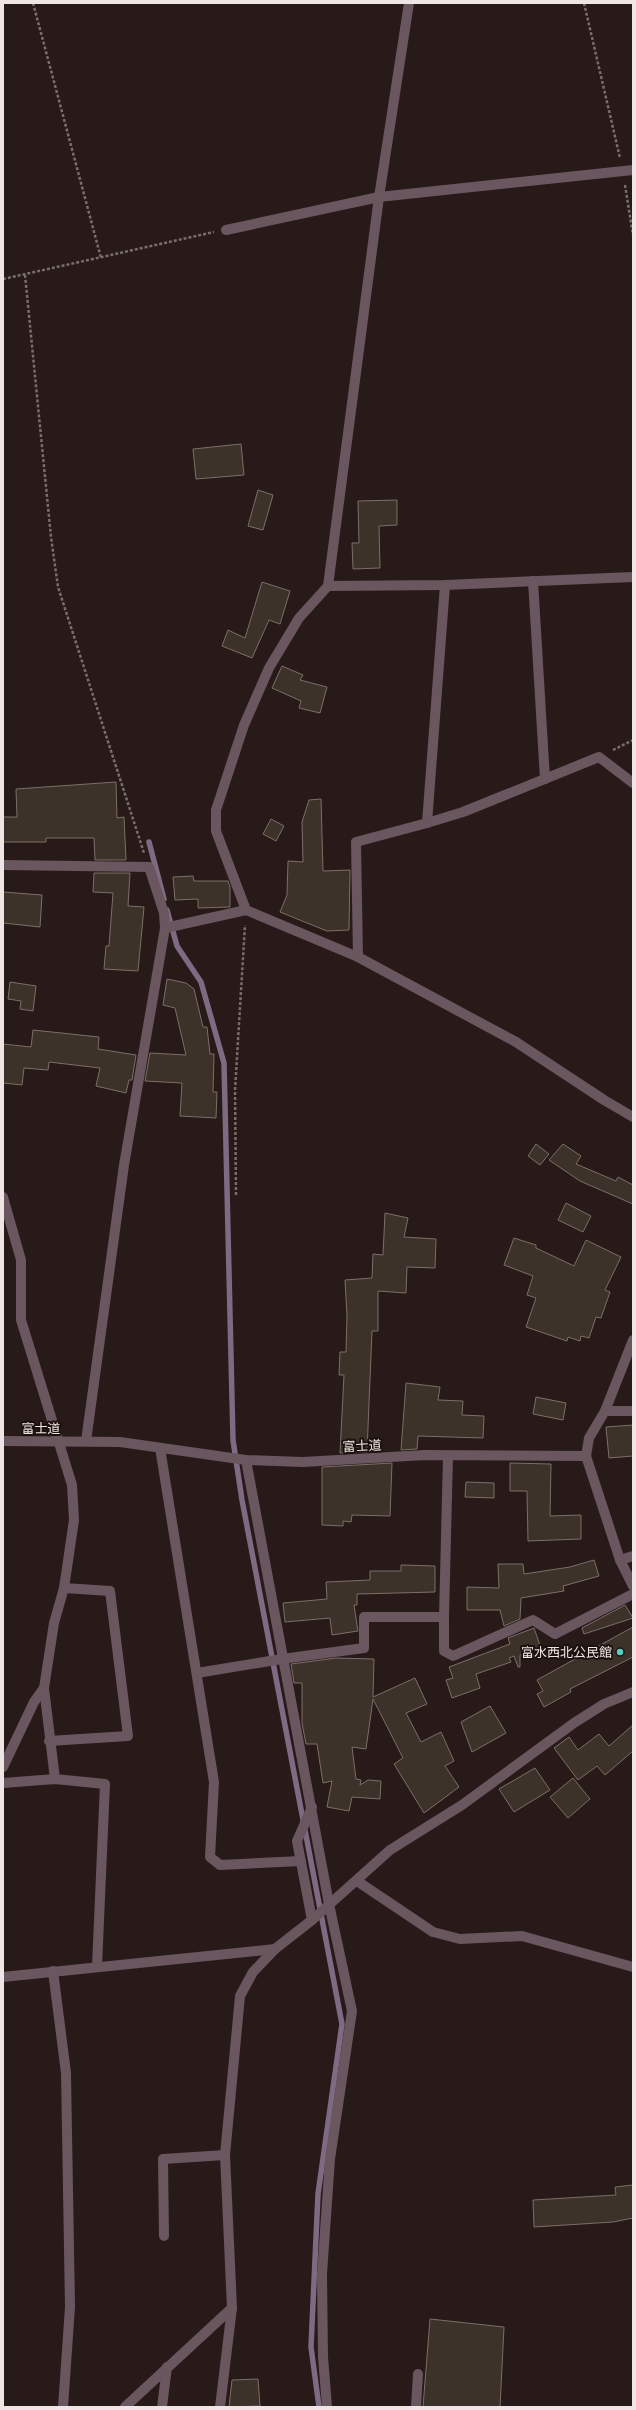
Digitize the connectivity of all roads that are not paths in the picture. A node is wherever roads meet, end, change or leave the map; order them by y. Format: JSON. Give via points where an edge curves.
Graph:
{"nodes":[{"id":1,"x":408,"y":3,"type":"edge"},
{"id":2,"x":633,"y":170,"type":"edge"},
{"id":3,"x":379,"y":197,"type":"junction"},
{"id":4,"x":226,"y":230,"type":"road end"},
{"id":5,"x":633,"y":577,"type":"edge"},
{"id":6,"x":533,"y":581,"type":"junction"},
{"id":7,"x":445,"y":584,"type":"junction"},
{"id":8,"x":328,"y":586,"type":"junction"},
{"id":9,"x":544,"y":779,"type":"junction"},
{"id":10,"x":633,"y":783,"type":"edge"},
{"id":11,"x":427,"y":823,"type":"junction"},
{"id":12,"x":3,"y":865,"type":"edge"},
{"id":13,"x":246,"y":910,"type":"junction"},
{"id":14,"x":164,"y":928,"type":"junction"},
{"id":15,"x":358,"y":957,"type":"junction"},
{"id":16,"x":633,"y":1116,"type":"edge"},
{"id":17,"x":3,"y":1197,"type":"edge"},
{"id":18,"x":633,"y":1340,"type":"edge"},
{"id":19,"x":605,"y":1411,"type":"junction"},
{"id":20,"x":633,"y":1411,"type":"edge"},
{"id":21,"x":86,"y":1440,"type":"junction"},
{"id":22,"x":3,"y":1441,"type":"edge"},
{"id":23,"x":59,"y":1441,"type":"junction"},
{"id":24,"x":160,"y":1448,"type":"junction"},
{"id":25,"x":448,"y":1456,"type":"junction"},
{"id":26,"x":586,"y":1456,"type":"junction"},
{"id":27,"x":246,"y":1460,"type":"junction"},
{"id":28,"x":633,"y":1556,"type":"edge"},
{"id":29,"x":620,"y":1560,"type":"junction"},
{"id":30,"x":633,"y":1586,"type":"edge"},
{"id":31,"x":64,"y":1588,"type":"junction"},
{"id":32,"x":633,"y":1594,"type":"edge"},
{"id":33,"x":444,"y":1617,"type":"junction"},
{"id":34,"x":282,"y":1659,"type":"junction"},
{"id":35,"x":197,"y":1673,"type":"junction"},
{"id":36,"x":44,"y":1688,"type":"junction"},
{"id":37,"x":633,"y":1692,"type":"edge"},
{"id":38,"x":49,"y":1741,"type":"junction"},
{"id":39,"x":3,"y":1767,"type":"edge"},
{"id":40,"x":54,"y":1779,"type":"junction"},
{"id":41,"x":3,"y":1783,"type":"edge"},
{"id":42,"x":312,"y":1807,"type":"junction"},
{"id":43,"x":301,"y":1861,"type":"junction"},
{"id":44,"x":357,"y":1881,"type":"junction"},
{"id":45,"x":329,"y":1904,"type":"junction"},
{"id":46,"x":312,"y":1920,"type":"junction"},
{"id":47,"x":275,"y":1949,"type":"junction"},
{"id":48,"x":97,"y":1966,"type":"junction"},
{"id":49,"x":633,"y":1967,"type":"edge"},
{"id":50,"x":54,"y":1971,"type":"junction"},
{"id":51,"x":3,"y":1977,"type":"edge"},
{"id":52,"x":225,"y":2154,"type":"junction"},
{"id":53,"x":164,"y":2236,"type":"dead end"},
{"id":54,"x":232,"y":2308,"type":"junction"},
{"id":55,"x":167,"y":2367,"type":"junction"},
{"id":56,"x":418,"y":2374,"type":"dead end"},
{"id":57,"x":64,"y":2407,"type":"edge"},
{"id":58,"x":125,"y":2407,"type":"edge"},
{"id":59,"x":162,"y":2407,"type":"edge"},
{"id":60,"x":220,"y":2407,"type":"edge"},
{"id":61,"x":327,"y":2407,"type":"edge"},
{"id":62,"x":416,"y":2407,"type":"edge"}],
"edges":[{"from":1,"to":3,"type":"street"},
{"from":2,"to":3,"type":"street"},
{"from":3,"to":4,"type":"street"},
{"from":3,"to":8,"type":"street"},
{"from":5,"to":6,"type":"street"},
{"from":6,"to":7,"type":"street"},
{"from":6,"to":9,"type":"street"},
{"from":7,"to":8,"type":"street"},
{"from":7,"to":11,"type":"street"},
{"from":8,"to":13,"type":"street","via":[[299,618],[269,668],[244,725],[216,810],[216,831]]},
{"from":9,"to":10,"type":"street","via":[[600,757]]},
{"from":9,"to":11,"type":"street","via":[[463,812]]},
{"from":11,"to":15,"type":"street","via":[[356,842]]},
{"from":12,"to":14,"type":"street","via":[[149,867],[164,913]]},
{"from":13,"to":14,"type":"street"},
{"from":13,"to":15,"type":"street"},
{"from":14,"to":21,"type":"street","via":[[124,1165]]},
{"from":15,"to":16,"type":"street","via":[[516,1042]]},
{"from":17,"to":23,"type":"street","via":[[21,1260],[21,1320]]},
{"from":18,"to":19,"type":"street"},
{"from":19,"to":20,"type":"street"},
{"from":19,"to":26,"type":"street","via":[[589,1438]]},
{"from":21,"to":23,"type":"street","name":"富士道"},
{"from":21,"to":24,"type":"street","name":"富士道"},
{"from":22,"to":23,"type":"street","name":"富士道"},
{"from":23,"to":31,"type":"street","via":[[72,1486],[74,1520]]},
{"from":24,"to":27,"type":"street","name":"富士道"},
{"from":24,"to":35,"type":"street"},
{"from":25,"to":26,"type":"street","name":"富士道"},
{"from":25,"to":27,"type":"street","name":"富士道","via":[[303,1462]]},
{"from":25,"to":33,"type":"street"},
{"from":26,"to":29,"type":"street"},
{"from":27,"to":34,"type":"street"},
{"from":28,"to":29,"type":"street"},
{"from":29,"to":30,"type":"street"},
{"from":31,"to":36,"type":"street","via":[[54,1623]]},
{"from":31,"to":38,"type":"street","via":[[110,1591],[128,1736]]},
{"from":32,"to":33,"type":"street","via":[[555,1634],[533,1620],[453,1656],[444,1651]]},
{"from":33,"to":34,"type":"street","via":[[364,1617],[364,1648]]},
{"from":34,"to":35,"type":"street"},
{"from":34,"to":42,"type":"street"},
{"from":35,"to":43,"type":"street","via":[[214,1782],[210,1857],[220,1864]]},
{"from":36,"to":38,"type":"street"},
{"from":36,"to":39,"type":"street","via":[[34,1702]]},
{"from":37,"to":44,"type":"street","via":[[604,1704],[574,1723],[462,1805],[390,1850]]},
{"from":38,"to":40,"type":"street"},
{"from":40,"to":41,"type":"street"},
{"from":40,"to":48,"type":"street","via":[[105,1784]]},
{"from":42,"to":43,"type":"street","via":[[297,1841]]},
{"from":42,"to":45,"type":"street"},
{"from":43,"to":46,"type":"street"},
{"from":44,"to":45,"type":"street"},
{"from":44,"to":49,"type":"street","via":[[433,1932],[460,1939],[522,1936]]},
{"from":45,"to":46,"type":"street"},
{"from":45,"to":61,"type":"street","via":[[352,2011],[330,2159],[322,2274],[323,2357]]},
{"from":46,"to":47,"type":"street"},
{"from":47,"to":48,"type":"street"},
{"from":47,"to":52,"type":"street","via":[[253,1972],[240,1996]]},
{"from":48,"to":50,"type":"street"},
{"from":50,"to":51,"type":"street"},
{"from":50,"to":57,"type":"street","via":[[66,2073],[70,2307]]},
{"from":52,"to":53,"type":"street","via":[[163,2158]]},
{"from":52,"to":54,"type":"street"},
{"from":54,"to":55,"type":"street"},
{"from":54,"to":60,"type":"street"},
{"from":55,"to":58,"type":"street"},
{"from":55,"to":59,"type":"street"},
{"from":56,"to":62,"type":"street"}]}
